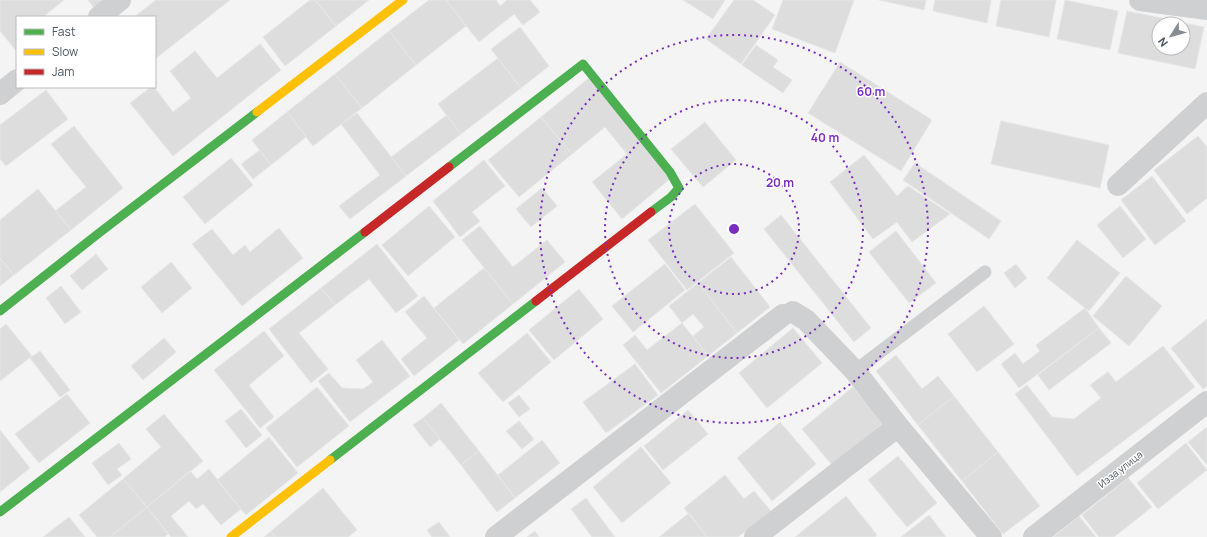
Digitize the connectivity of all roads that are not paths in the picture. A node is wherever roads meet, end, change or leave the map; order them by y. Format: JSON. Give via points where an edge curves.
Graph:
{"nodes":[{"id":1,"x":120,"y":0,"type":"edge"},
{"id":2,"x":403,"y":0,"type":"edge"},
{"id":3,"x":1140,"y":0,"type":"edge"},
{"id":4,"x":1207,"y":9,"type":"edge"},
{"id":5,"x":100,"y":16,"type":"edge"},
{"id":6,"x":16,"y":81,"type":"edge"},
{"id":7,"x":0,"y":94,"type":"edge"},
{"id":8,"x":1207,"y":103,"type":"edge"},
{"id":9,"x":1118,"y":185,"type":"dead end"},
{"id":10,"x":984,"y":272,"type":"dead end"},
{"id":11,"x":0,"y":311,"type":"edge"},
{"id":12,"x":855,"y":371,"type":"junction"},
{"id":13,"x":1207,"y":402,"type":"edge"},
{"id":14,"x":898,"y":426,"type":"junction"},
{"id":15,"x":0,"y":512,"type":"edge"},
{"id":16,"x":231,"y":537,"type":"edge"},
{"id":17,"x":496,"y":537,"type":"edge"},
{"id":18,"x":755,"y":537,"type":"edge"},
{"id":19,"x":991,"y":537,"type":"edge"},
{"id":20,"x":1034,"y":537,"type":"edge"}],
"edges":[{"from":1,"to":5,"type":"street"},
{"from":2,"to":11,"type":"street"},
{"from":3,"to":4,"type":"street"},
{"from":6,"to":7,"type":"street"},
{"from":8,"to":9,"type":"street"},
{"from":10,"to":12,"type":"lane"},
{"from":12,"to":14,"type":"street"},
{"from":12,"to":17,"type":"street","via":[[806,320],[788,314]]},
{"from":13,"to":20,"type":"street","name":"Изза улица"},
{"from":14,"to":18,"type":"street"},
{"from":14,"to":19,"type":"street"},
{"from":15,"to":16,"type":"street","via":[[583,64],[670,172],[679,188],[671,197]]}]}
